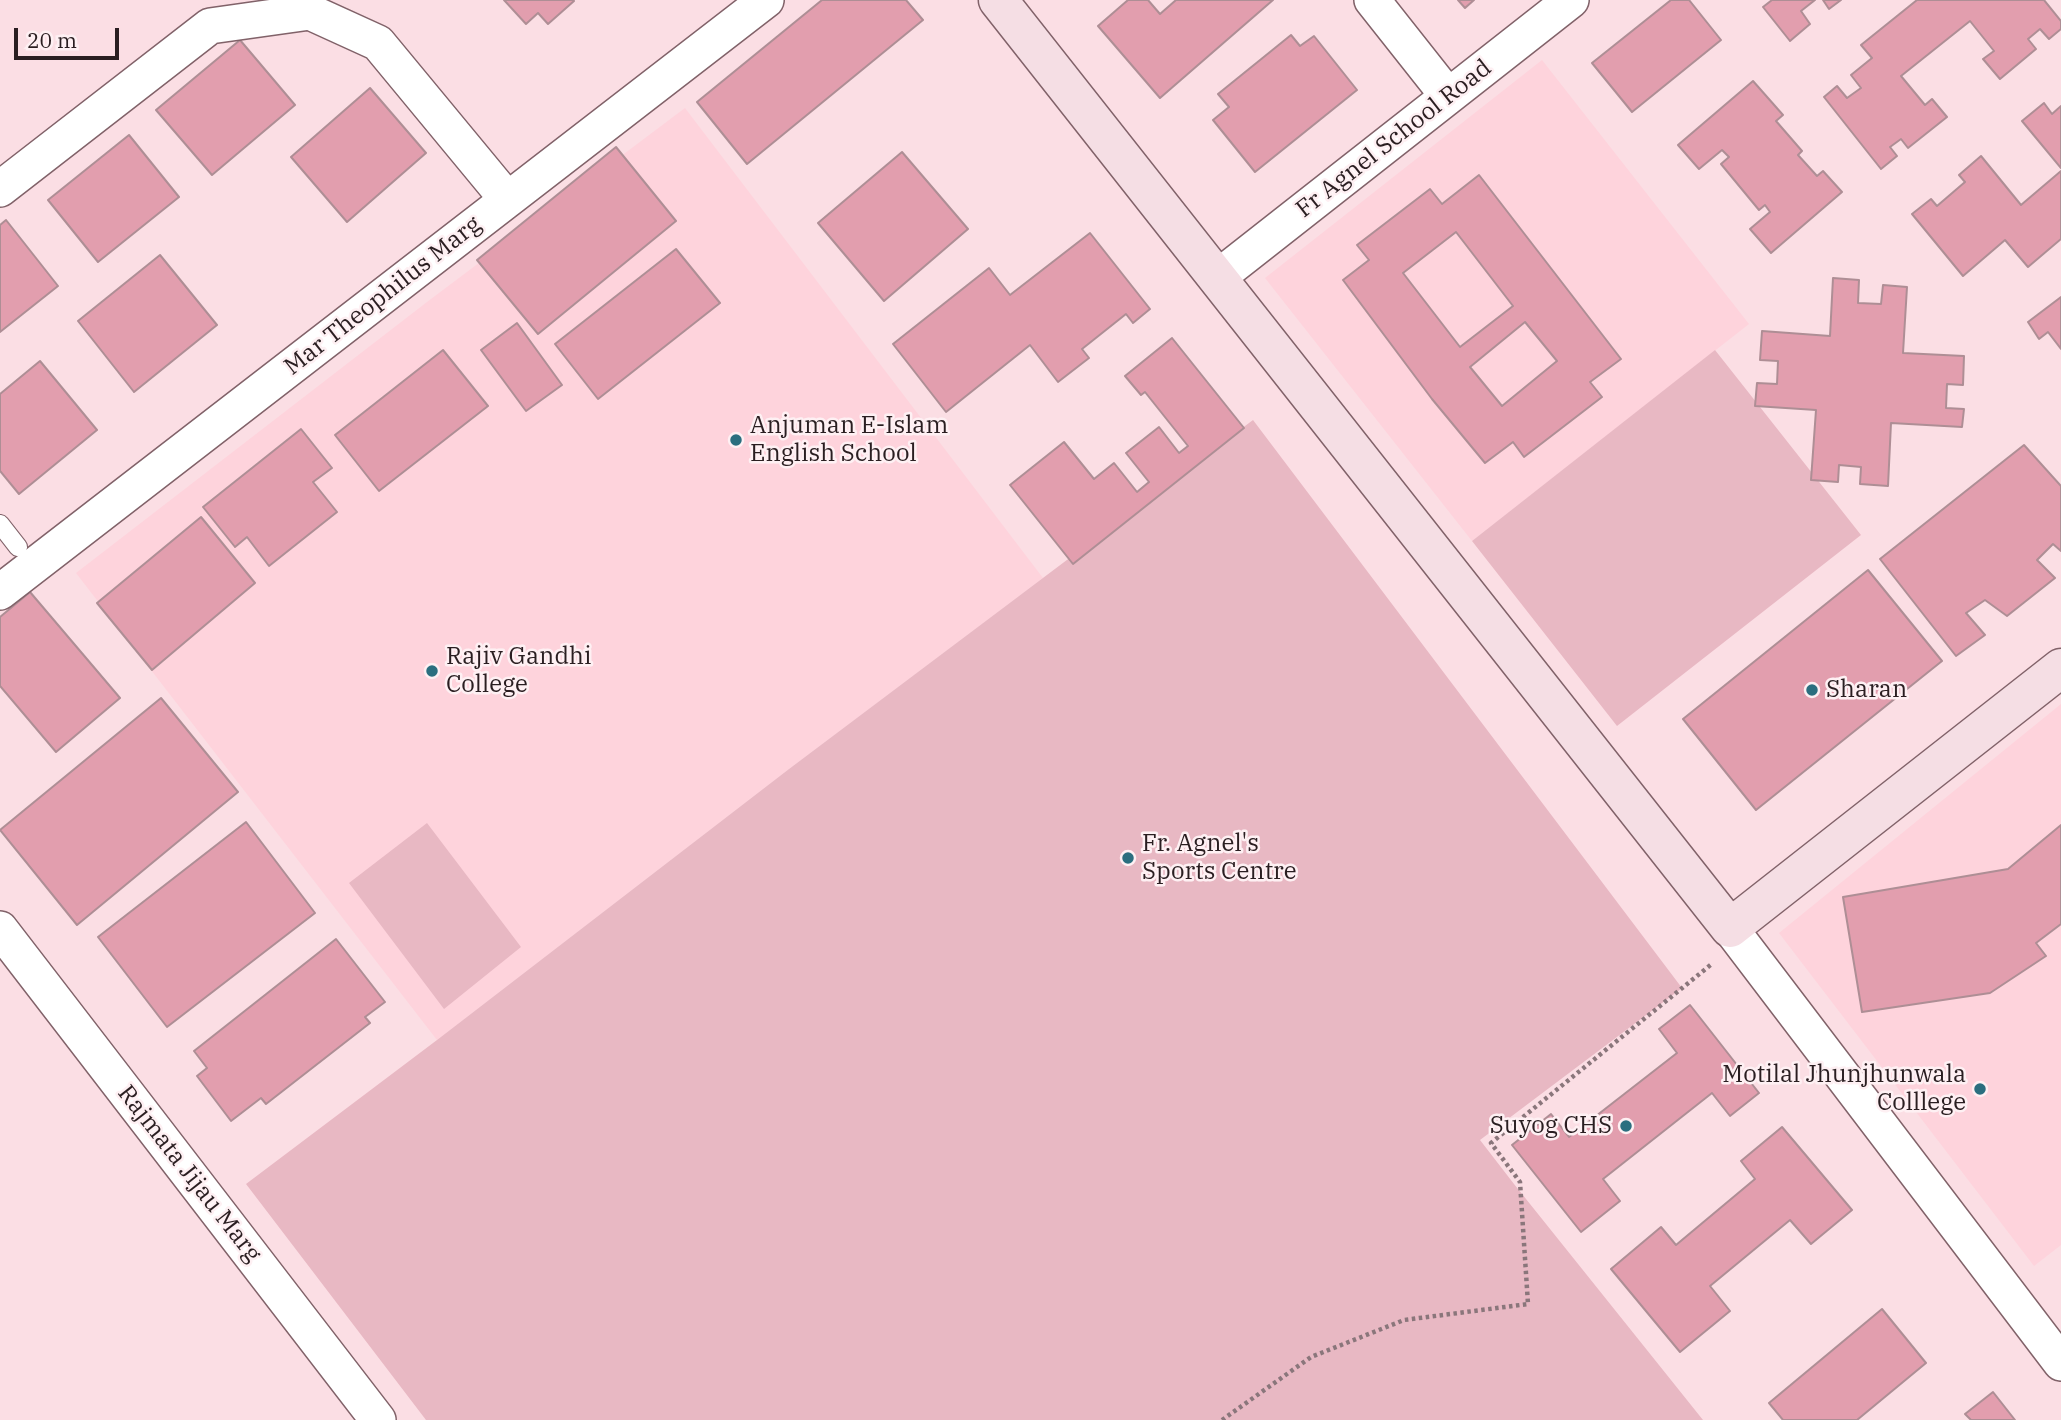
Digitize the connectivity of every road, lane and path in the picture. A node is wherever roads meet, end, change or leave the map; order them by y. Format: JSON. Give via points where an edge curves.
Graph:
{"nodes":[{"id":1,"x":766,"y":0,"type":"edge"},
{"id":2,"x":998,"y":0,"type":"edge"},
{"id":3,"x":1372,"y":0,"type":"edge"},
{"id":4,"x":1571,"y":0,"type":"edge"},
{"id":5,"x":1448,"y":96,"type":"junction"},
{"id":6,"x":0,"y":189,"type":"edge"},
{"id":7,"x":507,"y":199,"type":"junction"},
{"id":8,"x":1217,"y":278,"type":"junction"},
{"id":9,"x":0,"y":524,"type":"edge"},
{"id":10,"x":18,"y":547,"type":"dead end"},
{"id":11,"x":0,"y":592,"type":"edge"},
{"id":12,"x":2061,"y":668,"type":"edge"},
{"id":13,"x":0,"y":929,"type":"edge"},
{"id":14,"x":1735,"y":935,"type":"junction"},
{"id":15,"x":2061,"y":1363,"type":"edge"},
{"id":16,"x":378,"y":1420,"type":"edge"},
{"id":17,"x":1223,"y":1420,"type":"edge"}],
"edges":[{"from":1,"to":7,"type":"street","name":"Mar Theophilus Marg"},
{"from":2,"to":8,"type":"street"},
{"from":3,"to":5,"type":"street"},
{"from":4,"to":5,"type":"street","name":"Fr Agnel School Road"},
{"from":5,"to":8,"type":"street","name":"Fr Agnel School Road"},
{"from":6,"to":7,"type":"street","via":[[211,26],[310,12],[378,43]]},
{"from":7,"to":11,"type":"street","name":"Mar Theophilus Marg"},
{"from":8,"to":14,"type":"street"},
{"from":9,"to":10,"type":"lane"},
{"from":12,"to":14,"type":"street"},
{"from":13,"to":16,"type":"street","name":"Rajmata Jijau Marg"},
{"from":14,"to":15,"type":"street"},
{"from":14,"to":17,"type":"path","via":[[1491,1143],[1520,1182],[1528,1304],[1404,1320],[1311,1357]]}]}
